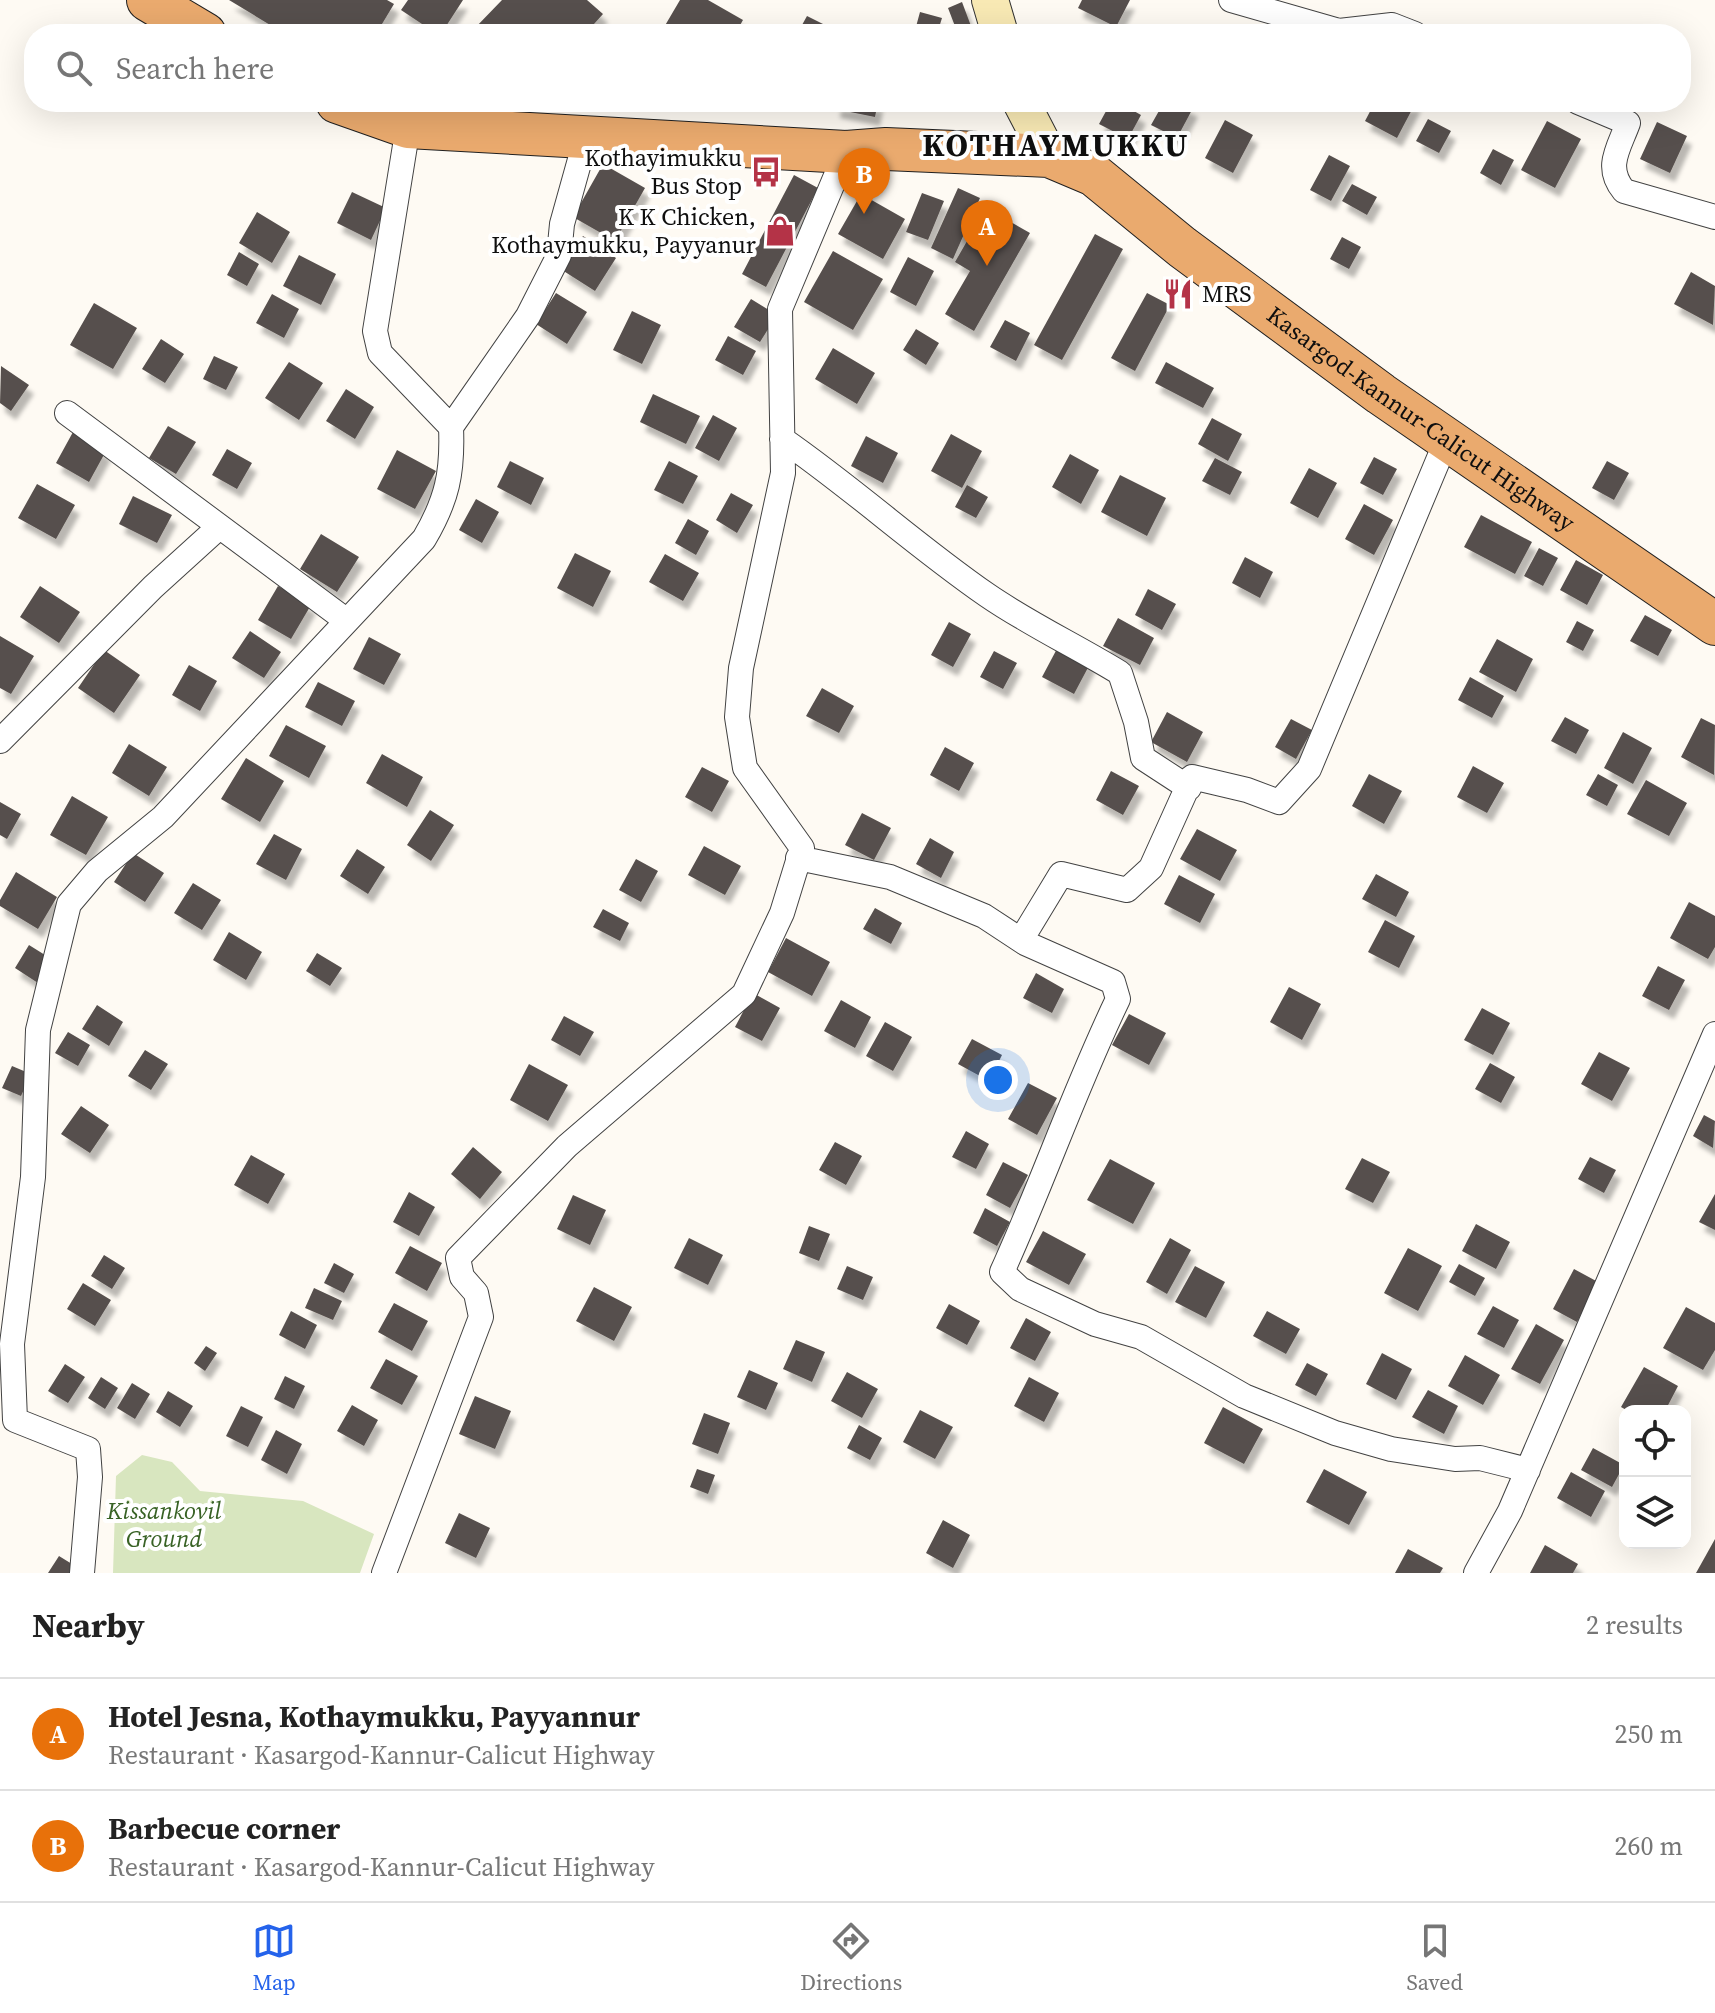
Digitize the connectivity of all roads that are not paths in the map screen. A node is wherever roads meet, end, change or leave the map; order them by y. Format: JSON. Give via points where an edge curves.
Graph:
{"nodes":[{"id":1,"x":148,"y":0,"type":"edge"},
{"id":2,"x":990,"y":0,"type":"edge"},
{"id":3,"x":1231,"y":0,"type":"edge"},
{"id":4,"x":188,"y":24,"type":"edge"},
{"id":5,"x":997,"y":24,"type":"edge"},
{"id":6,"x":1315,"y":24,"type":"edge"},
{"id":7,"x":365,"y":112,"type":"edge"},
{"id":8,"x":1026,"y":112,"type":"edge"},
{"id":9,"x":1602,"y":112,"type":"edge"},
{"id":10,"x":408,"y":127,"type":"junction"},
{"id":11,"x":586,"y":138,"type":"junction"},
{"id":12,"x":846,"y":152,"type":"junction"},
{"id":13,"x":1049,"y":156,"type":"junction"},
{"id":14,"x":1715,"y":217,"type":"edge"},
{"id":15,"x":67,"y":413,"type":"dead end"},
{"id":16,"x":451,"y":427,"type":"junction"},
{"id":17,"x":782,"y":439,"type":"junction"},
{"id":18,"x":1447,"y":439,"type":"junction"},
{"id":19,"x":218,"y":528,"type":"junction"},
{"id":20,"x":347,"y":621,"type":"junction"},
{"id":21,"x":1715,"y":624,"type":"edge"},
{"id":22,"x":0,"y":741,"type":"edge"},
{"id":23,"x":1189,"y":788,"type":"junction"},
{"id":24,"x":798,"y":858,"type":"junction"},
{"id":25,"x":1021,"y":940,"type":"junction"},
{"id":26,"x":1715,"y":1034,"type":"edge"},
{"id":27,"x":8,"y":1314,"type":"edge"},
{"id":28,"x":1528,"y":1470,"type":"junction"},
{"id":29,"x":82,"y":1573,"type":"edge"},
{"id":30,"x":384,"y":1573,"type":"edge"},
{"id":31,"x":1476,"y":1573,"type":"edge"}],
"edges":[{"from":1,"to":4,"type":"highway"},
{"from":2,"to":5,"type":"main road"},
{"from":3,"to":6,"type":"street"},
{"from":7,"to":10,"type":"highway","name":"Kasargod-Kannur-Calicut Highway"},
{"from":8,"to":13,"type":"main road"},
{"from":9,"to":14,"type":"street","via":[[1628,123],[1612,167],[1624,191]]},
{"from":10,"to":11,"type":"highway","name":"Kasargod-Kannur-Calicut Highway"},
{"from":10,"to":16,"type":"street","via":[[375,331],[380,353]]},
{"from":11,"to":12,"type":"highway","name":"Kasargod-Kannur-Calicut Highway"},
{"from":11,"to":16,"type":"street","via":[[562,224],[559,255],[528,316]]},
{"from":12,"to":13,"type":"highway","name":"Kasargod-Kannur-Calicut Highway"},
{"from":12,"to":17,"type":"street","via":[[780,309]]},
{"from":13,"to":18,"type":"highway","name":"Kasargod-Kannur-Calicut Highway","via":[[1094,175],[1182,247]]},
{"from":15,"to":19,"type":"street"},
{"from":16,"to":20,"type":"street","via":[[452,460],[438,516],[424,539]]},
{"from":17,"to":23,"type":"street","via":[[991,597],[1120,673],[1143,758]]},
{"from":17,"to":24,"type":"street","via":[[783,473],[741,668],[737,717],[745,768],[802,848]]},
{"from":18,"to":21,"type":"highway","name":"Kasargod-Kannur-Calicut Highway"},
{"from":18,"to":23,"type":"street","via":[[1309,769],[1279,802],[1192,777]]},
{"from":19,"to":20,"type":"street"},
{"from":19,"to":22,"type":"street"},
{"from":20,"to":27,"type":"street","via":[[163,817],[97,871],[69,904],[38,1030],[33,1177]]},
{"from":23,"to":25,"type":"street","via":[[1151,868],[1127,890],[1061,874]]},
{"from":24,"to":25,"type":"street","via":[[890,877],[984,916]]},
{"from":24,"to":30,"type":"street","via":[[782,913],[744,994],[567,1146],[458,1258],[462,1277],[476,1293],[481,1317]]},
{"from":25,"to":28,"type":"street","via":[[1113,982],[1118,999],[1002,1272],[1020,1289],[1095,1324],[1141,1337],[1244,1396],[1335,1433],[1391,1449],[1480,1458]]},
{"from":26,"to":28,"type":"street"},
{"from":27,"to":29,"type":"street","via":[[15,1420],[88,1449]]},
{"from":28,"to":31,"type":"street"}]}
